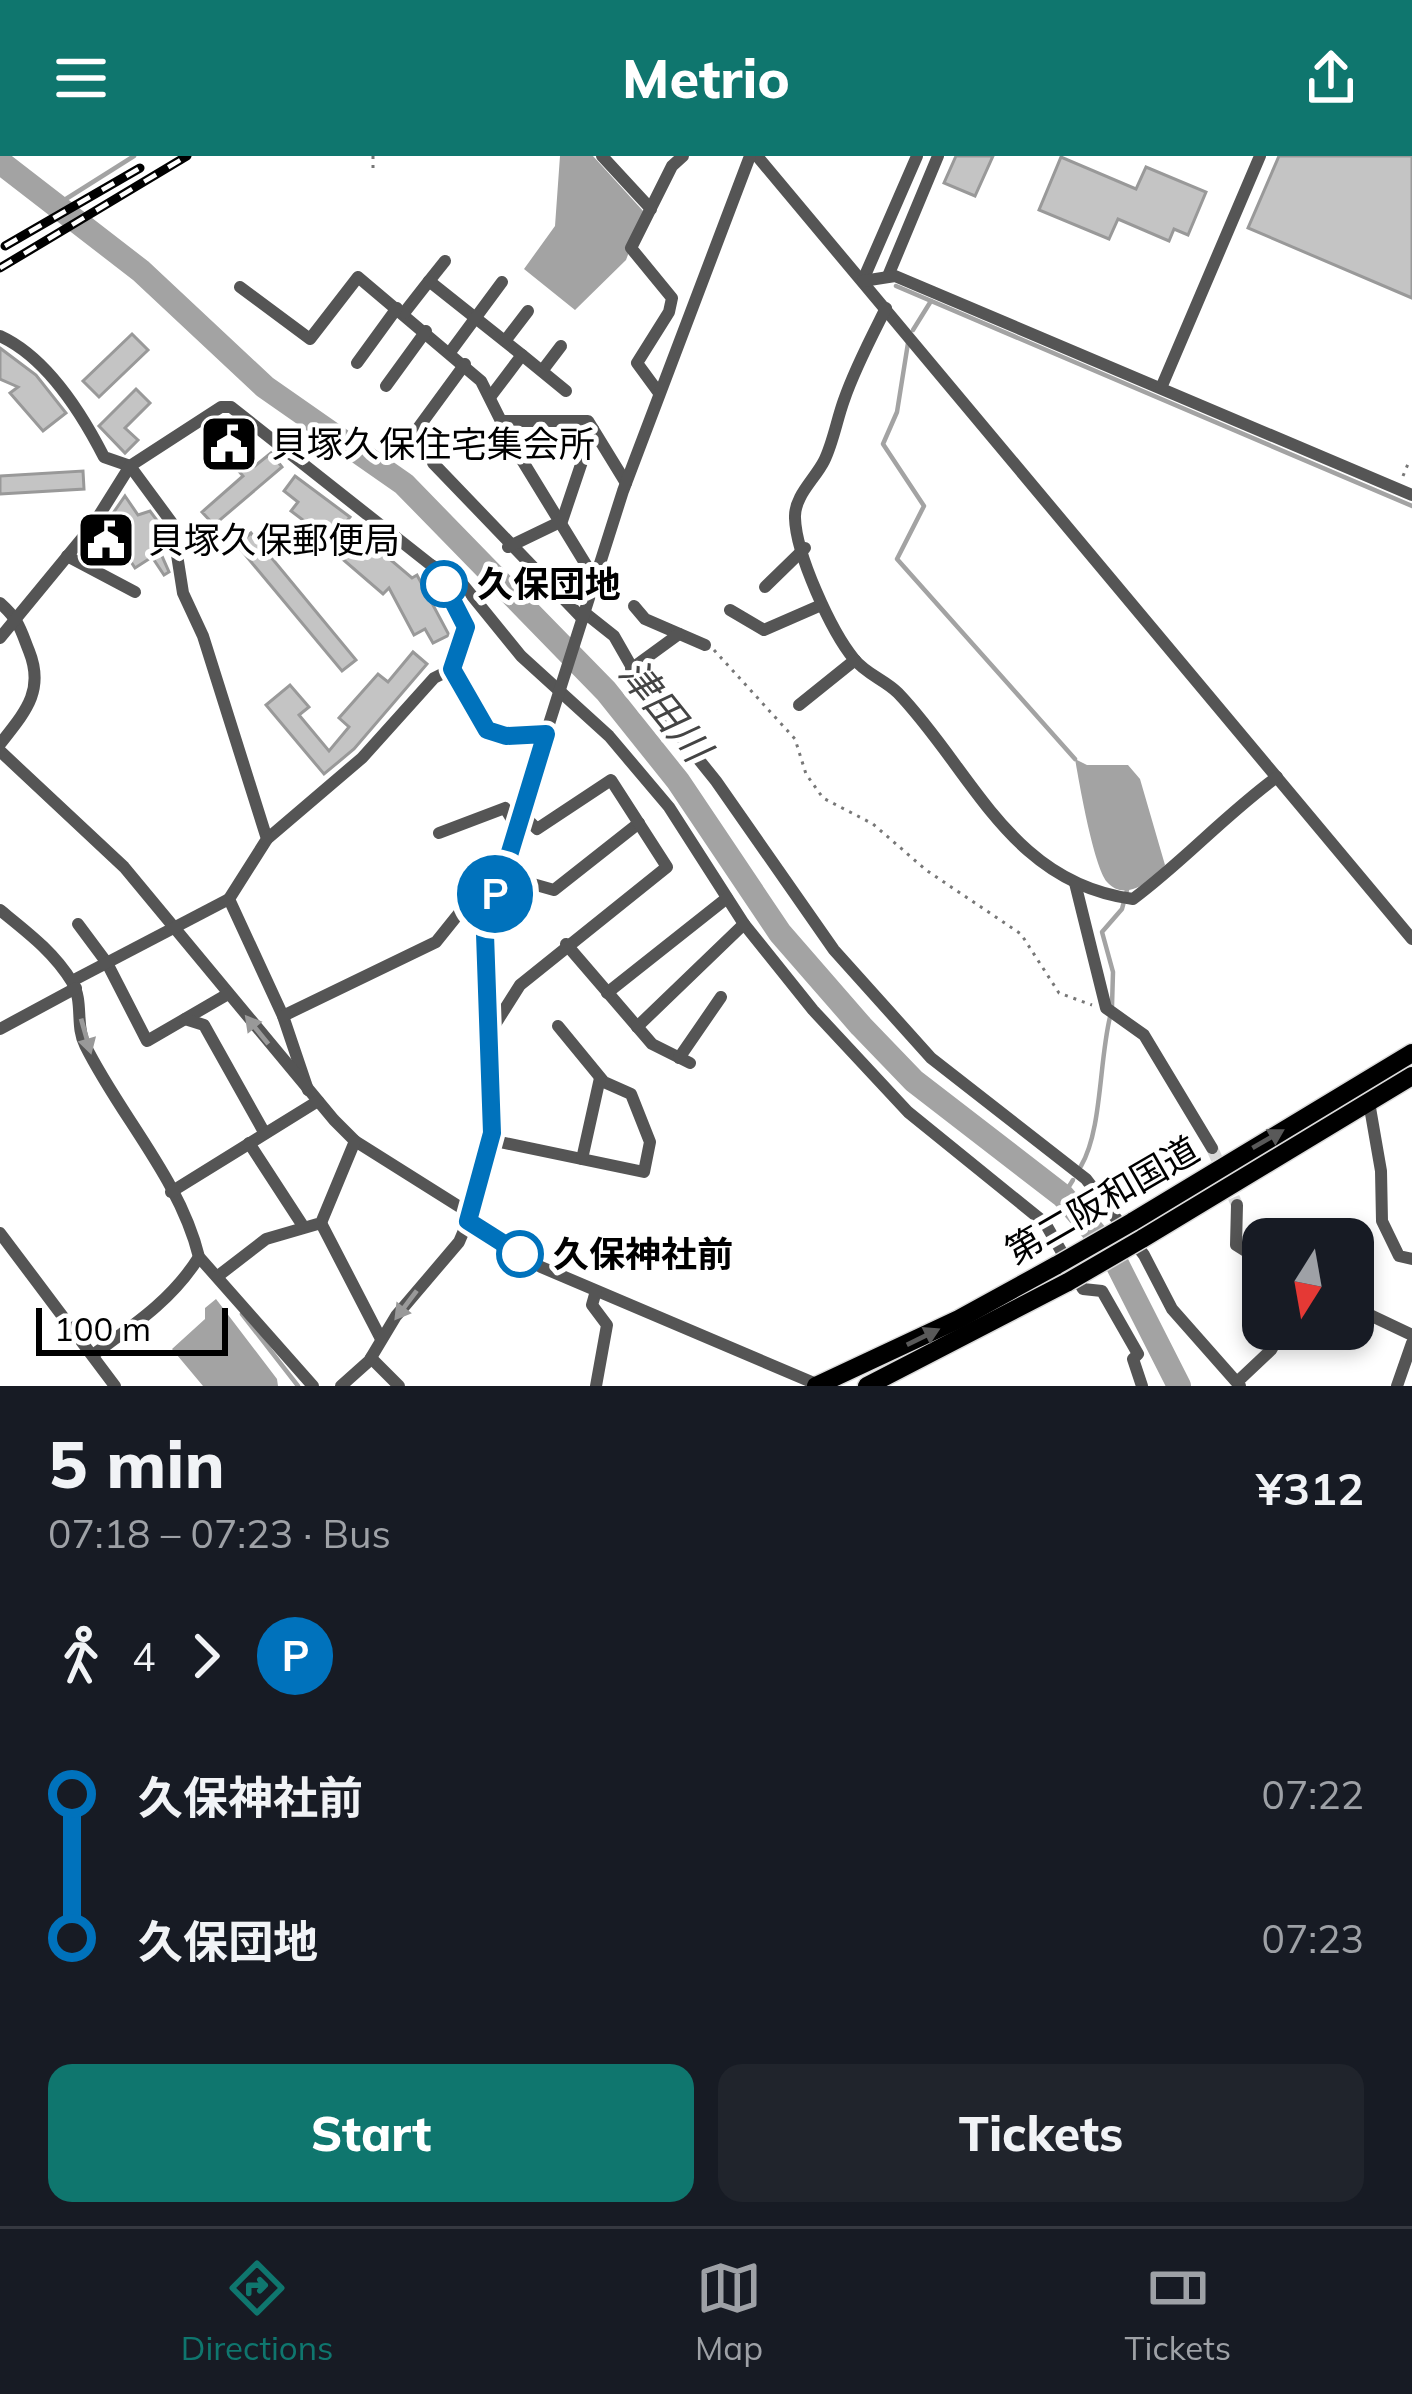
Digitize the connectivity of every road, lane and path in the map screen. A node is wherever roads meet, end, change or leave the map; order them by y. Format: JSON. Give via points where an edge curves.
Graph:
{"nodes":[{"id":1,"x":373,"y":156,"type":"edge"},
{"id":2,"x":602,"y":156,"type":"edge"},
{"id":3,"x":754,"y":156,"type":"edge"},
{"id":4,"x":916,"y":156,"type":"edge"},
{"id":5,"x":938,"y":156,"type":"edge"},
{"id":6,"x":1260,"y":156,"type":"edge"},
{"id":7,"x":674,"y":159,"type":"edge"},
{"id":8,"x":373,"y":169,"type":"dead end"},
{"id":9,"x":651,"y":209,"type":"junction"},
{"id":10,"x":445,"y":261,"type":"dead end"},
{"id":11,"x":888,"y":276,"type":"junction"},
{"id":12,"x":429,"y":281,"type":"junction"},
{"id":13,"x":863,"y":281,"type":"junction"},
{"id":14,"x":502,"y":283,"type":"dead end"},
{"id":15,"x":240,"y":287,"type":"dead end"},
{"id":16,"x":886,"y":308,"type":"junction"},
{"id":17,"x":400,"y":310,"type":"junction"},
{"id":18,"x":528,"y":311,"type":"dead end"},
{"id":19,"x":477,"y":319,"type":"junction"},
{"id":20,"x":426,"y":331,"type":"junction"},
{"id":21,"x":0,"y":336,"type":"edge"},
{"id":22,"x":506,"y":341,"type":"junction"},
{"id":23,"x":561,"y":346,"type":"dead end"},
{"id":24,"x":451,"y":350,"type":"junction"},
{"id":25,"x":522,"y":355,"type":"junction"},
{"id":26,"x":357,"y":363,"type":"dead end"},
{"id":27,"x":465,"y":364,"type":"junction"},
{"id":28,"x":542,"y":371,"type":"junction"},
{"id":29,"x":386,"y":386,"type":"dead end"},
{"id":30,"x":1160,"y":388,"type":"junction"},
{"id":31,"x":566,"y":391,"type":"dead end"},
{"id":32,"x":658,"y":393,"type":"junction"},
{"id":33,"x":490,"y":396,"type":"junction"},
{"id":34,"x":501,"y":421,"type":"junction"},
{"id":35,"x":593,"y":429,"type":"junction"},
{"id":36,"x":413,"y":435,"type":"dead end"},
{"id":37,"x":433,"y":463,"type":"dead end"},
{"id":38,"x":1408,"y":464,"type":"dead end"},
{"id":39,"x":130,"y":466,"type":"junction"},
{"id":40,"x":1403,"y":478,"type":"dead end"},
{"id":41,"x":626,"y":483,"type":"junction"},
{"id":42,"x":1412,"y":495,"type":"edge"},
{"id":43,"x":562,"y":520,"type":"junction"},
{"id":44,"x":508,"y":547,"type":"junction"},
{"id":45,"x":805,"y":548,"type":"junction"},
{"id":46,"x":67,"y":556,"type":"junction"},
{"id":47,"x":431,"y":565,"type":"junction"},
{"id":48,"x":596,"y":581,"type":"junction"},
{"id":49,"x":765,"y":586,"type":"dead end"},
{"id":50,"x":135,"y":592,"type":"dead end"},
{"id":51,"x":0,"y":603,"type":"edge"},
{"id":52,"x":634,"y":606,"type":"dead end"},
{"id":53,"x":819,"y":606,"type":"junction"},
{"id":54,"x":730,"y":610,"type":"dead end"},
{"id":55,"x":584,"y":616,"type":"junction"},
{"id":56,"x":16,"y":617,"type":"junction"},
{"id":57,"x":679,"y":634,"type":"junction"},
{"id":58,"x":0,"y":638,"type":"edge"},
{"id":59,"x":705,"y":645,"type":"joint"},
{"id":60,"x":855,"y":660,"type":"junction"},
{"id":61,"x":452,"y":669,"type":"junction"},
{"id":62,"x":631,"y":669,"type":"junction"},
{"id":63,"x":560,"y":691,"type":"junction"},
{"id":64,"x":800,"y":705,"type":"dead end"},
{"id":65,"x":546,"y":734,"type":"junction"},
{"id":66,"x":0,"y":748,"type":"edge"},
{"id":67,"x":1276,"y":777,"type":"junction"},
{"id":68,"x":519,"y":821,"type":"junction"},
{"id":69,"x":639,"y":823,"type":"junction"},
{"id":70,"x":440,"y":833,"type":"dead end"},
{"id":71,"x":267,"y":839,"type":"junction"},
{"id":72,"x":500,"y":875,"type":"junction"},
{"id":73,"x":1075,"y":883,"type":"junction"},
{"id":74,"x":727,"y":898,"type":"junction"},
{"id":75,"x":230,"y":899,"type":"junction"},
{"id":76,"x":0,"y":910,"type":"edge"},
{"id":77,"x":78,"y":924,"type":"dead end"},
{"id":78,"x":744,"y":924,"type":"junction"},
{"id":79,"x":177,"y":928,"type":"junction"},
{"id":80,"x":1412,"y":939,"type":"edge"},
{"id":81,"x":566,"y":944,"type":"junction"},
{"id":82,"x":107,"y":963,"type":"junction"},
{"id":83,"x":74,"y":985,"type":"junction"},
{"id":84,"x":607,"y":993,"type":"junction"},
{"id":85,"x":228,"y":994,"type":"junction"},
{"id":86,"x":721,"y":997,"type":"dead end"},
{"id":87,"x":1110,"y":1010,"type":"junction"},
{"id":88,"x":283,"y":1016,"type":"junction"},
{"id":89,"x":185,"y":1019,"type":"junction"},
{"id":90,"x":558,"y":1026,"type":"dead end"},
{"id":91,"x":637,"y":1027,"type":"junction"},
{"id":92,"x":0,"y":1029,"type":"edge"},
{"id":93,"x":489,"y":1035,"type":"junction"},
{"id":94,"x":1412,"y":1053,"type":"edge"},
{"id":95,"x":1412,"y":1076,"type":"edge"},
{"id":96,"x":600,"y":1078,"type":"junction"},
{"id":97,"x":313,"y":1096,"type":"junction"},
{"id":98,"x":1369,"y":1102,"type":"junction"},
{"id":99,"x":264,"y":1132,"type":"junction"},
{"id":100,"x":490,"y":1140,"type":"junction"},
{"id":101,"x":355,"y":1141,"type":"junction"},
{"id":102,"x":249,"y":1143,"type":"junction"},
{"id":103,"x":1212,"y":1148,"type":"tunnel mouth"},
{"id":104,"x":582,"y":1159,"type":"junction"},
{"id":105,"x":171,"y":1192,"type":"junction"},
{"id":106,"x":1237,"y":1205,"type":"tunnel mouth"},
{"id":107,"x":469,"y":1217,"type":"junction"},
{"id":108,"x":322,"y":1223,"type":"junction"},
{"id":109,"x":302,"y":1226,"type":"junction"},
{"id":110,"x":1137,"y":1230,"type":"junction"},
{"id":111,"x":0,"y":1233,"type":"edge"},
{"id":112,"x":1242,"y":1249,"type":"edge"},
{"id":113,"x":199,"y":1257,"type":"junction"},
{"id":114,"x":1412,"y":1259,"type":"edge"},
{"id":115,"x":1063,"y":1273,"type":"junction"},
{"id":116,"x":218,"y":1276,"type":"junction"},
{"id":117,"x":596,"y":1292,"type":"junction"},
{"id":118,"x":1374,"y":1318,"type":"edge"},
{"id":119,"x":381,"y":1339,"type":"junction"},
{"id":120,"x":1412,"y":1339,"type":"edge"},
{"id":121,"x":1269,"y":1350,"type":"edge"},
{"id":122,"x":94,"y":1354,"type":"junction"},
{"id":123,"x":371,"y":1358,"type":"junction"},
{"id":124,"x":1238,"y":1384,"type":"edge"},
{"id":125,"x":115,"y":1386,"type":"edge"},
{"id":126,"x":313,"y":1386,"type":"edge"},
{"id":127,"x":340,"y":1386,"type":"edge"},
{"id":128,"x":399,"y":1386,"type":"edge"},
{"id":129,"x":596,"y":1386,"type":"edge"},
{"id":130,"x":819,"y":1386,"type":"edge"},
{"id":131,"x":867,"y":1386,"type":"edge"},
{"id":132,"x":1142,"y":1386,"type":"edge"},
{"id":133,"x":1397,"y":1386,"type":"edge"}],
"edges":[{"from":1,"to":8,"type":"path"},
{"from":2,"to":9,"type":"street"},
{"from":3,"to":13,"type":"street"},
{"from":3,"to":32,"type":"street"},
{"from":4,"to":13,"type":"street"},
{"from":5,"to":11,"type":"street"},
{"from":6,"to":30,"type":"street"},
{"from":7,"to":9,"type":"street"},
{"from":9,"to":32,"type":"street","via":[[631,248],[672,298],[637,363]]},
{"from":10,"to":12,"type":"street"},
{"from":11,"to":13,"type":"street"},
{"from":11,"to":30,"type":"street"},
{"from":12,"to":17,"type":"street"},
{"from":12,"to":19,"type":"street"},
{"from":13,"to":16,"type":"street"},
{"from":14,"to":19,"type":"street"},
{"from":15,"to":17,"type":"street","via":[[310,339],[358,277]]},
{"from":16,"to":45,"type":"street","via":[[826,458],[799,500],[795,518]]},
{"from":16,"to":67,"type":"street"},
{"from":17,"to":20,"type":"street"},
{"from":17,"to":26,"type":"street"},
{"from":18,"to":22,"type":"street"},
{"from":19,"to":22,"type":"street"},
{"from":19,"to":24,"type":"street"},
{"from":20,"to":24,"type":"street"},
{"from":20,"to":29,"type":"street"},
{"from":21,"to":39,"type":"street","via":[[35,354],[104,457]]},
{"from":22,"to":25,"type":"street"},
{"from":23,"to":28,"type":"street"},
{"from":24,"to":27,"type":"street"},
{"from":25,"to":28,"type":"street"},
{"from":25,"to":33,"type":"street"},
{"from":27,"to":33,"type":"street"},
{"from":27,"to":36,"type":"street"},
{"from":28,"to":31,"type":"street"},
{"from":30,"to":42,"type":"street"},
{"from":32,"to":41,"type":"street"},
{"from":33,"to":34,"type":"street"},
{"from":34,"to":35,"type":"street","via":[[588,421]]},
{"from":34,"to":43,"type":"street"},
{"from":35,"to":41,"type":"street"},
{"from":35,"to":43,"type":"street"},
{"from":37,"to":44,"type":"street"},
{"from":38,"to":40,"type":"path"},
{"from":39,"to":46,"type":"street"},
{"from":39,"to":47,"type":"street","via":[[231,407]]},
{"from":39,"to":71,"type":"street","via":[[172,523],[183,593]]},
{"from":41,"to":48,"type":"street"},
{"from":43,"to":44,"type":"street"},
{"from":43,"to":48,"type":"street"},
{"from":44,"to":55,"type":"street"},
{"from":45,"to":49,"type":"street"},
{"from":45,"to":53,"type":"street"},
{"from":46,"to":50,"type":"street"},
{"from":46,"to":56,"type":"street"},
{"from":47,"to":61,"type":"street","via":[[466,627]]},
{"from":47,"to":63,"type":"street","via":[[460,580]]},
{"from":48,"to":55,"type":"street"},
{"from":51,"to":56,"type":"street"},
{"from":52,"to":57,"type":"street"},
{"from":53,"to":54,"type":"street","via":[[764,630]]},
{"from":53,"to":60,"type":"street"},
{"from":55,"to":62,"type":"street","via":[[614,636]]},
{"from":55,"to":63,"type":"street"},
{"from":56,"to":58,"type":"street"},
{"from":56,"to":66,"type":"street","via":[[38,676]]},
{"from":57,"to":59,"type":"street"},
{"from":57,"to":62,"type":"street"},
{"from":59,"to":87,"type":"path","via":[[795,739],[823,798],[873,824],[1021,934],[1059,993]]},
{"from":60,"to":64,"type":"street"},
{"from":60,"to":73,"type":"street","via":[[897,692],[1023,847]]},
{"from":61,"to":65,"type":"street","via":[[487,730]]},
{"from":61,"to":71,"type":"street"},
{"from":62,"to":124,"type":"street","via":[[834,950],[931,1058],[1086,1179],[1144,1255],[1172,1310]]},
{"from":63,"to":65,"type":"street"},
{"from":63,"to":74,"type":"street","via":[[636,766]]},
{"from":65,"to":68,"type":"street"},
{"from":66,"to":79,"type":"street","via":[[86,826]]},
{"from":67,"to":73,"type":"street","via":[[1128,898]]},
{"from":67,"to":80,"type":"street"},
{"from":68,"to":69,"type":"street","via":[[537,829],[611,780]]},
{"from":68,"to":70,"type":"street","via":[[505,808]]},
{"from":68,"to":72,"type":"street"},
{"from":69,"to":72,"type":"street","via":[[554,890]]},
{"from":69,"to":81,"type":"street","via":[[667,867]]},
{"from":71,"to":75,"type":"street"},
{"from":72,"to":88,"type":"street","via":[[485,881],[436,942]]},
{"from":72,"to":93,"type":"street","via":[[485,934]]},
{"from":73,"to":87,"type":"street"},
{"from":74,"to":78,"type":"street"},
{"from":74,"to":84,"type":"street"},
{"from":75,"to":79,"type":"street"},
{"from":75,"to":88,"type":"street"},
{"from":76,"to":83,"type":"street"},
{"from":77,"to":82,"type":"street"},
{"from":78,"to":91,"type":"street"},
{"from":78,"to":132,"type":"street","via":[[908,1112],[1045,1223],[1083,1288],[1102,1291],[1135,1342]]},
{"from":79,"to":82,"type":"street"},
{"from":79,"to":85,"type":"street"},
{"from":81,"to":84,"type":"street"},
{"from":81,"to":93,"type":"street","via":[[520,985]]},
{"from":82,"to":83,"type":"street"},
{"from":82,"to":89,"type":"street","via":[[147,1042]]},
{"from":83,"to":92,"type":"street"},
{"from":83,"to":105,"type":"street","one_way":true,"via":[[82,1040]]},
{"from":84,"to":91,"type":"street"},
{"from":85,"to":89,"type":"street"},
{"from":97,"to":85,"type":"street","one_way":true},
{"from":86,"to":91,"type":"street","via":[[685,1060]]},
{"from":87,"to":103,"type":"street","via":[[1144,1034]]},
{"from":88,"to":97,"type":"street"},
{"from":89,"to":99,"type":"street","via":[[204,1025]]},
{"from":90,"to":96,"type":"street"},
{"from":93,"to":100,"type":"street"},
{"from":110,"to":94,"type":"highway","name":"第二阪和国道","one_way":true},
{"from":95,"to":98,"type":"highway","name":"第二阪和国道"},
{"from":96,"to":104,"type":"street"},
{"from":96,"to":104,"type":"street","via":[[631,1094],[650,1142],[644,1172]]},
{"from":97,"to":99,"type":"street"},
{"from":97,"to":101,"type":"street"},
{"from":98,"to":110,"type":"highway","name":"第二阪和国道"},
{"from":98,"to":114,"type":"street","via":[[1382,1221],[1399,1256]]},
{"from":99,"to":102,"type":"street"},
{"from":100,"to":104,"type":"street"},
{"from":100,"to":107,"type":"street"},
{"from":101,"to":107,"type":"street"},
{"from":101,"to":108,"type":"street"},
{"from":102,"to":105,"type":"street"},
{"from":102,"to":109,"type":"street"},
{"from":105,"to":113,"type":"street"},
{"from":106,"to":112,"type":"street"},
{"from":107,"to":117,"type":"street","via":[[541,1267]]},
{"from":107,"to":119,"type":"street","one_way":true,"via":[[459,1243]]},
{"from":108,"to":109,"type":"street"},
{"from":108,"to":119,"type":"street"},
{"from":109,"to":116,"type":"street","via":[[266,1239]]},
{"from":110,"to":115,"type":"highway","name":"第二阪和国道","bridge":true},
{"from":111,"to":122,"type":"street"},
{"from":113,"to":116,"type":"street"},
{"from":113,"to":122,"type":"street","via":[[152,1312]]},
{"from":130,"to":115,"type":"highway","name":"第二阪和国道","one_way":true},
{"from":115,"to":131,"type":"highway","name":"第二阪和国道"},
{"from":116,"to":126,"type":"street"},
{"from":117,"to":129,"type":"street","via":[[592,1305],[607,1325]]},
{"from":117,"to":130,"type":"street"},
{"from":118,"to":120,"type":"street"},
{"from":119,"to":123,"type":"street"},
{"from":120,"to":133,"type":"street"},
{"from":121,"to":124,"type":"street"},
{"from":122,"to":125,"type":"street"},
{"from":123,"to":127,"type":"street"},
{"from":123,"to":128,"type":"street"}]}
